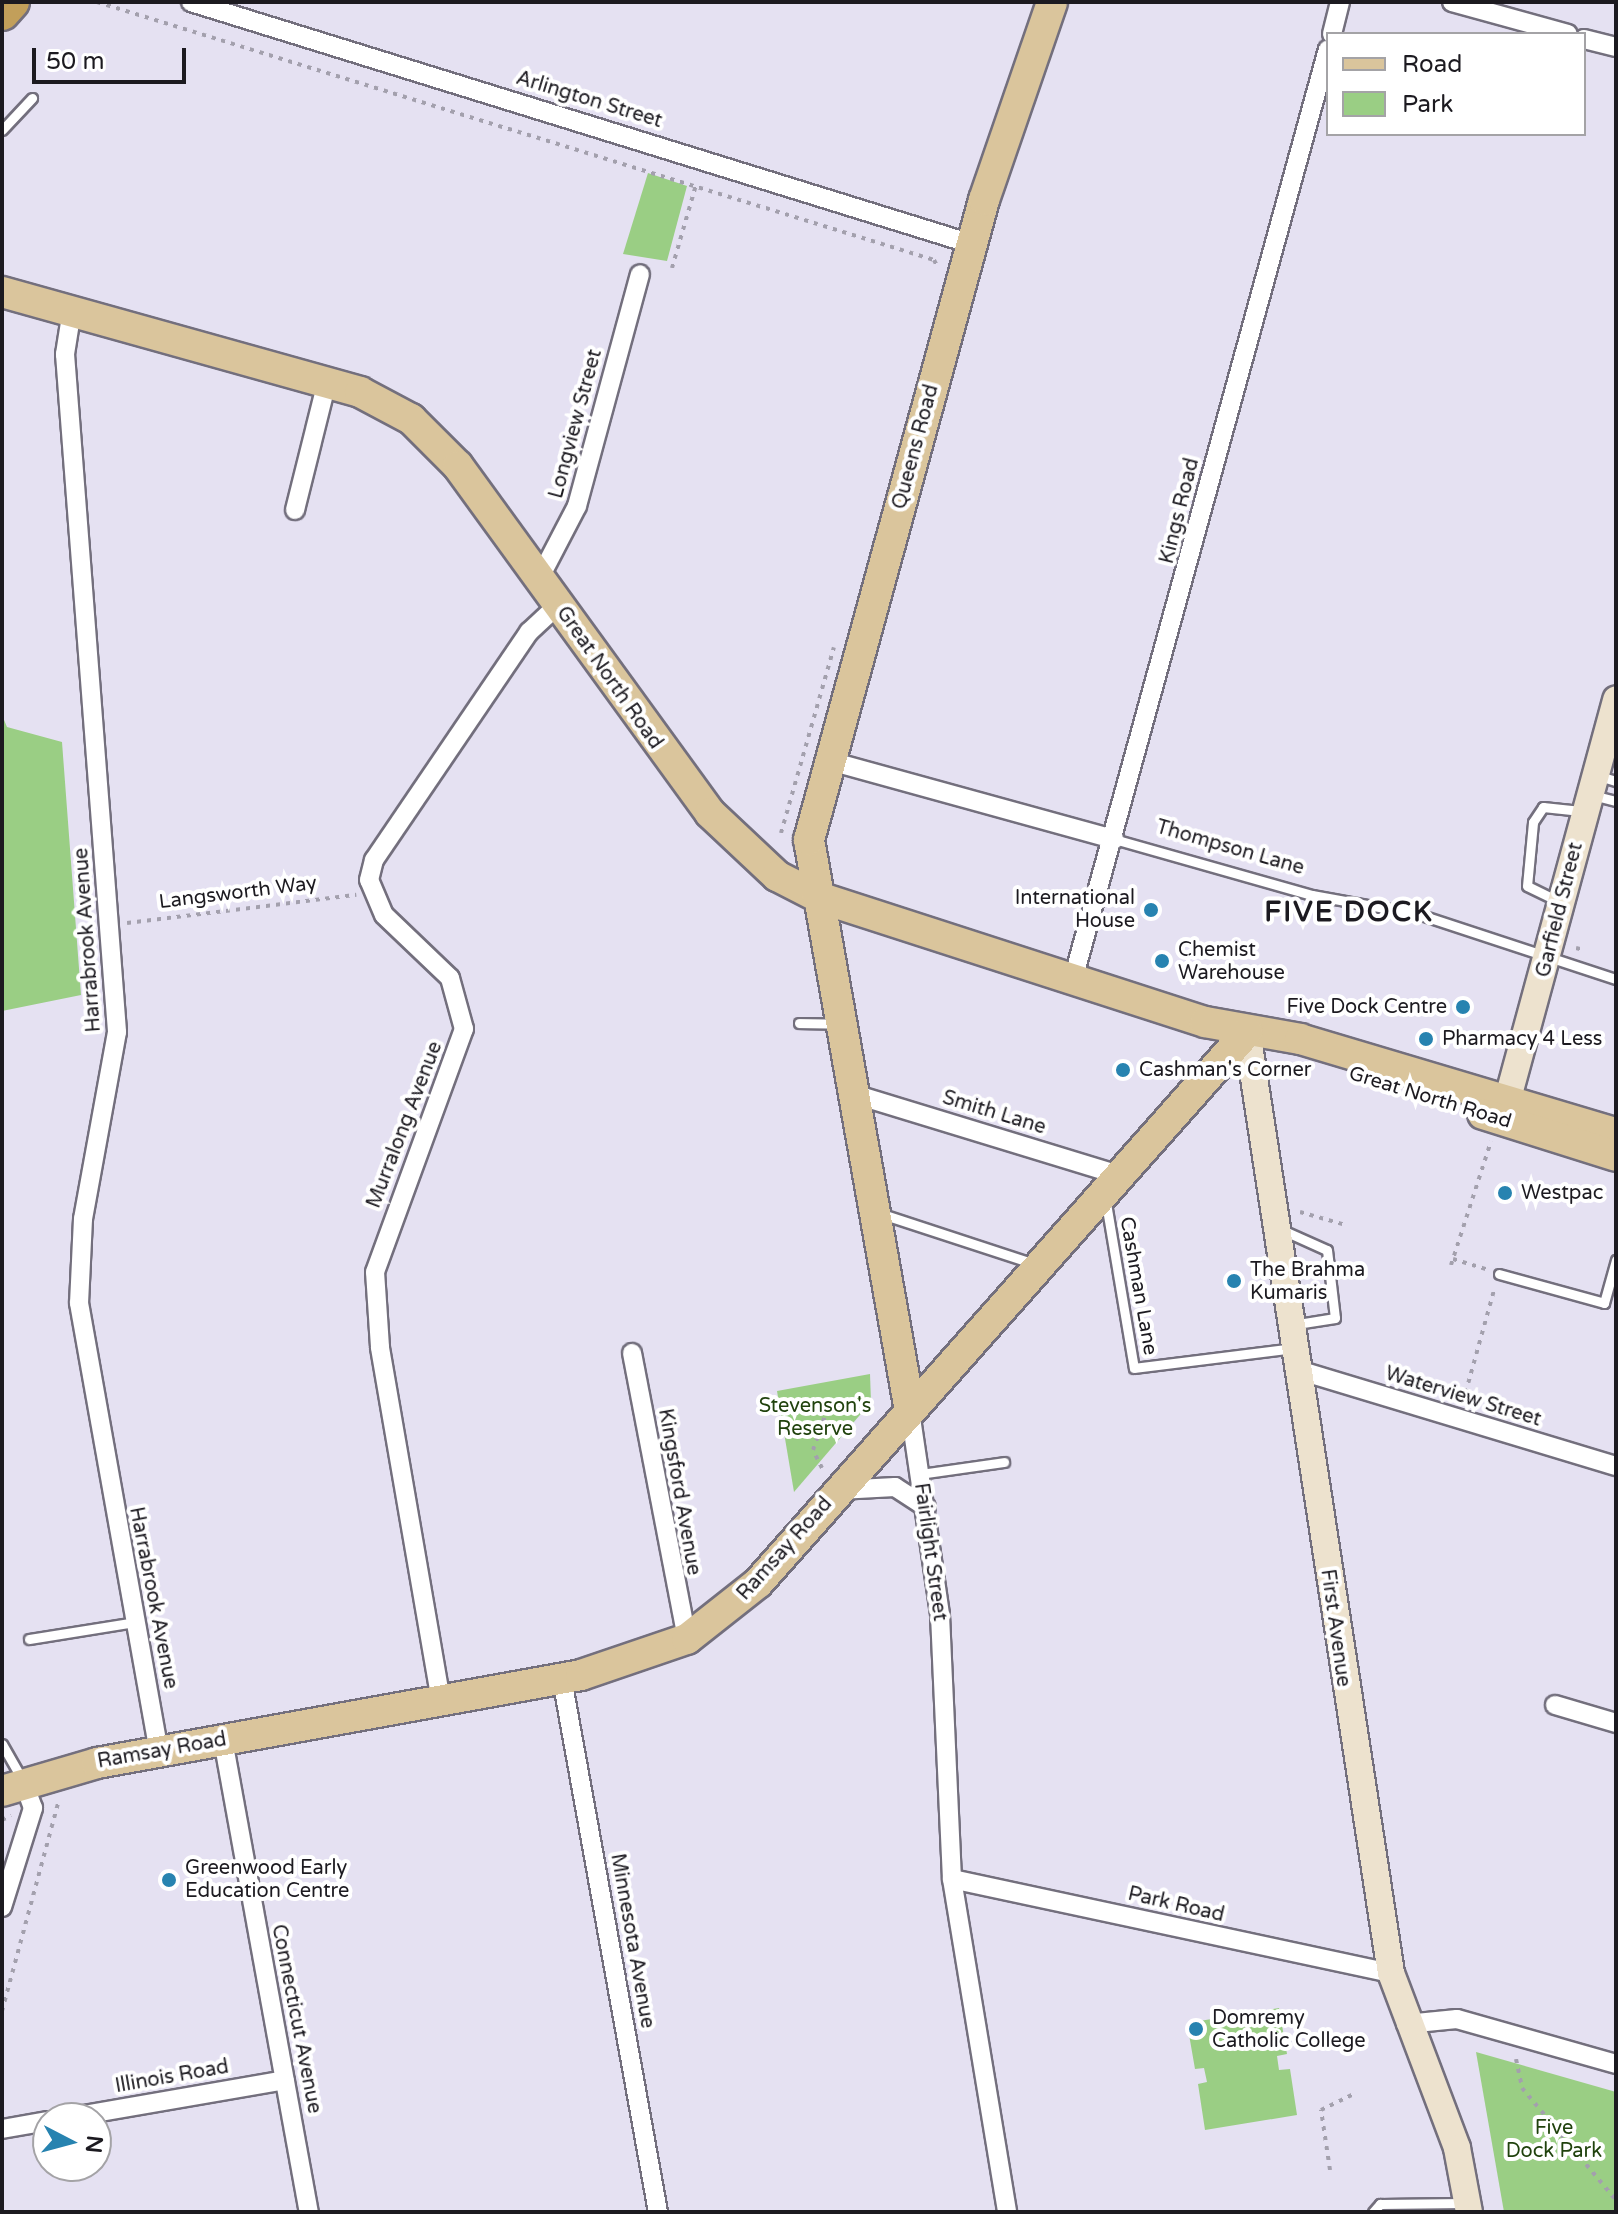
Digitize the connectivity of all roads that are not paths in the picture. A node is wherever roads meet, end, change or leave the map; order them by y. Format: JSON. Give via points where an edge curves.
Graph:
{"nodes":[{"id":1,"x":12,"y":2,"type":"edge"},
{"id":2,"x":191,"y":2,"type":"edge"},
{"id":3,"x":1052,"y":2,"type":"edge"},
{"id":4,"x":1340,"y":2,"type":"edge"},
{"id":5,"x":1452,"y":2,"type":"edge"},
{"id":6,"x":223,"y":7,"type":"edge"},
{"id":7,"x":2,"y":13,"type":"edge"},
{"id":8,"x":1332,"y":32,"type":"edge"},
{"id":9,"x":1561,"y":32,"type":"edge"},
{"id":10,"x":1586,"y":40,"type":"edge"},
{"id":11,"x":1616,"y":47,"type":"edge"},
{"id":12,"x":1326,"y":56,"type":"edge"},
{"id":13,"x":32,"y":98,"type":"dead end"},
{"id":14,"x":2,"y":130,"type":"edge"},
{"id":15,"x":972,"y":244,"type":"junction"},
{"id":16,"x":640,"y":274,"type":"dead end"},
{"id":17,"x":2,"y":292,"type":"edge"},
{"id":18,"x":72,"y":310,"type":"junction"},
{"id":19,"x":327,"y":382,"type":"junction"},
{"id":20,"x":295,"y":510,"type":"dead end"},
{"id":21,"x":539,"y":579,"type":"junction"},
{"id":22,"x":558,"y":605,"type":"junction"},
{"id":23,"x":1616,"y":699,"type":"edge"},
{"id":24,"x":830,"y":761,"type":"junction"},
{"id":25,"x":1597,"y":790,"type":"edge"},
{"id":26,"x":1616,"y":801,"type":"edge"},
{"id":27,"x":1114,"y":839,"type":"junction"},
{"id":28,"x":818,"y":897,"type":"junction"},
{"id":29,"x":1561,"y":903,"type":"junction"},
{"id":30,"x":1563,"y":950,"type":"junction"},
{"id":31,"x":1616,"y":979,"type":"edge"},
{"id":32,"x":1072,"y":983,"type":"junction"},
{"id":33,"x":799,"y":1023,"type":"dead end"},
{"id":34,"x":846,"y":1023,"type":"junction"},
{"id":35,"x":1247,"y":1032,"type":"junction"},
{"id":36,"x":857,"y":1095,"type":"junction"},
{"id":37,"x":1501,"y":1120,"type":"junction"},
{"id":38,"x":1616,"y":1133,"type":"edge"},
{"id":39,"x":1616,"y":1156,"type":"edge"},
{"id":40,"x":1111,"y":1183,"type":"junction"},
{"id":41,"x":876,"y":1212,"type":"junction"},
{"id":42,"x":1277,"y":1227,"type":"junction"},
{"id":43,"x":1616,"y":1260,"type":"edge"},
{"id":44,"x":1038,"y":1265,"type":"junction"},
{"id":45,"x":1499,"y":1274,"type":"road end"},
{"id":46,"x":1294,"y":1347,"type":"junction"},
{"id":47,"x":632,"y":1353,"type":"dead end"},
{"id":48,"x":910,"y":1411,"type":"junction"},
{"id":49,"x":1004,"y":1462,"type":"dead end"},
{"id":50,"x":1616,"y":1466,"type":"edge"},
{"id":51,"x":920,"y":1474,"type":"junction"},
{"id":52,"x":830,"y":1479,"type":"junction"},
{"id":53,"x":926,"y":1507,"type":"junction"},
{"id":54,"x":135,"y":1622,"type":"junction"},
{"id":55,"x":29,"y":1639,"type":"dead end"},
{"id":56,"x":687,"y":1639,"type":"junction"},
{"id":57,"x":562,"y":1679,"type":"junction"},
{"id":58,"x":441,"y":1701,"type":"junction"},
{"id":59,"x":1555,"y":1705,"type":"dead end"},
{"id":60,"x":1616,"y":1723,"type":"edge"},
{"id":61,"x":223,"y":1740,"type":"junction"},
{"id":62,"x":2,"y":1744,"type":"edge"},
{"id":63,"x":159,"y":1751,"type":"junction"},
{"id":64,"x":13,"y":1796,"type":"edge"},
{"id":65,"x":952,"y":1879,"type":"junction"},
{"id":66,"x":2,"y":1907,"type":"edge"},
{"id":67,"x":1391,"y":1973,"type":"junction"},
{"id":68,"x":1406,"y":2024,"type":"junction"},
{"id":69,"x":1616,"y":2064,"type":"edge"},
{"id":70,"x":285,"y":2080,"type":"junction"},
{"id":71,"x":112,"y":2110,"type":"edge"},
{"id":72,"x":32,"y":2124,"type":"edge"},
{"id":73,"x":2,"y":2129,"type":"edge"},
{"id":74,"x":1468,"y":2207,"type":"edge"},
{"id":75,"x":309,"y":2212,"type":"edge"},
{"id":76,"x":658,"y":2212,"type":"edge"},
{"id":77,"x":1007,"y":2212,"type":"edge"},
{"id":78,"x":1373,"y":2212,"type":"edge"}],
"edges":[{"from":1,"to":7,"type":"highway"},
{"from":2,"to":6,"type":"street","name":"Arlington Street"},
{"from":3,"to":15,"type":"main road","name":"Queens Road"},
{"from":4,"to":8,"type":"street"},
{"from":5,"to":9,"type":"street"},
{"from":6,"to":15,"type":"street","name":"Arlington Street"},
{"from":10,"to":11,"type":"street"},
{"from":12,"to":27,"type":"street","name":"Kings Road"},
{"from":13,"to":14,"type":"lane"},
{"from":15,"to":24,"type":"main road","name":"Queens Road"},
{"from":16,"to":21,"type":"street","name":"Longview Street","via":[[577,506]]},
{"from":17,"to":18,"type":"main road","name":"Great North Road"},
{"from":18,"to":19,"type":"main road","name":"Great North Road"},
{"from":18,"to":54,"type":"street","name":"Harrabrook Avenue","via":[[64,342],[117,1032],[83,1219],[79,1303]]},
{"from":19,"to":20,"type":"street"},
{"from":19,"to":21,"type":"main road","name":"Great North Road","via":[[386,404],[434,438]]},
{"from":21,"to":22,"type":"main road","name":"Great North Road"},
{"from":22,"to":28,"type":"main road","name":"Great North Road","via":[[710,813],[777,876]]},
{"from":22,"to":58,"type":"street","name":"Murralong Avenue","via":[[529,632],[374,860],[370,893],[450,978],[463,1015],[456,1061],[375,1272],[380,1347]]},
{"from":23,"to":25,"type":"street","name":"Garfield Street"},
{"from":24,"to":27,"type":"street","name":"Thompson Lane"},
{"from":24,"to":28,"type":"main road","name":"Queens Road","via":[[809,840]]},
{"from":25,"to":26,"type":"lane"},
{"from":25,"to":29,"type":"street","name":"Garfield Street"},
{"from":25,"to":29,"type":"lane","via":[[1543,807],[1533,822],[1527,886]]},
{"from":27,"to":30,"type":"lane","name":"Thompson Lane"},
{"from":27,"to":32,"type":"street","name":"Kings Road"},
{"from":28,"to":32,"type":"main road","name":"Great North Road"},
{"from":28,"to":34,"type":"main road","name":"Fairlight Street"},
{"from":29,"to":30,"type":"street","name":"Garfield Street"},
{"from":30,"to":31,"type":"lane","name":"Thompson Lane"},
{"from":30,"to":37,"type":"street","name":"Garfield Street"},
{"from":32,"to":35,"type":"main road","name":"Great North Road"},
{"from":33,"to":34,"type":"lane"},
{"from":34,"to":36,"type":"main road","name":"Fairlight Street"},
{"from":35,"to":37,"type":"main road","name":"Great North Road","via":[[1295,1057]]},
{"from":35,"to":40,"type":"main road","name":"Ramsay Road"},
{"from":35,"to":42,"type":"street","name":"First Avenue"},
{"from":36,"to":40,"type":"street","name":"Smith Lane"},
{"from":36,"to":41,"type":"main road","name":"Fairlight Street"},
{"from":37,"to":38,"type":"main road","name":"Great North Road"},
{"from":37,"to":39,"type":"main road","name":"Great North Road"},
{"from":40,"to":44,"type":"main road","name":"Ramsay Road"},
{"from":40,"to":46,"type":"lane","name":"Cashman Lane","via":[[1134,1368]]},
{"from":41,"to":44,"type":"lane"},
{"from":41,"to":48,"type":"main road","name":"Fairlight Street"},
{"from":42,"to":46,"type":"street","name":"First Avenue"},
{"from":42,"to":46,"type":"lane","via":[[1327,1250],[1335,1318]]},
{"from":43,"to":45,"type":"lane","via":[[1604,1303]]},
{"from":44,"to":48,"type":"main road","name":"Ramsay Road"},
{"from":46,"to":50,"type":"street","name":"Waterview Street","via":[[1402,1401]]},
{"from":46,"to":67,"type":"street","name":"First Avenue"},
{"from":47,"to":56,"type":"street","name":"Kingsford Avenue"},
{"from":48,"to":51,"type":"street","name":"Fairlight Street"},
{"from":48,"to":52,"type":"main road","name":"Ramsay Road"},
{"from":49,"to":51,"type":"lane"},
{"from":51,"to":53,"type":"street","name":"Fairlight Street"},
{"from":52,"to":53,"type":"street","via":[[895,1487]]},
{"from":52,"to":56,"type":"main road","name":"Ramsay Road","via":[[758,1583]]},
{"from":53,"to":65,"type":"street","name":"Fairlight Street","via":[[940,1615]]},
{"from":54,"to":55,"type":"lane"},
{"from":54,"to":63,"type":"street","name":"Harrabrook Avenue"},
{"from":56,"to":57,"type":"main road","name":"Ramsay Road"},
{"from":57,"to":58,"type":"main road","name":"Ramsay Road"},
{"from":57,"to":76,"type":"street","name":"Minnesota Avenue"},
{"from":58,"to":61,"type":"main road","name":"Ramsay Road"},
{"from":59,"to":60,"type":"street"},
{"from":61,"to":63,"type":"main road","name":"Ramsay Road"},
{"from":61,"to":70,"type":"street","name":"Connecticut Avenue"},
{"from":62,"to":64,"type":"lane"},
{"from":63,"to":64,"type":"main road","name":"Ramsay Road"},
{"from":64,"to":66,"type":"street","via":[[33,1808]]},
{"from":65,"to":67,"type":"street","name":"Park Road"},
{"from":65,"to":77,"type":"street","name":"Fairlight Street"},
{"from":67,"to":68,"type":"street","name":"First Avenue"},
{"from":68,"to":69,"type":"street","via":[[1457,2019]]},
{"from":68,"to":74,"type":"street","name":"First Avenue","via":[[1449,2122]]},
{"from":70,"to":71,"type":"street","name":"Illinois Road"},
{"from":70,"to":75,"type":"street","name":"Connecticut Avenue"},
{"from":72,"to":73,"type":"street"},
{"from":74,"to":78,"type":"lane","via":[[1380,2204]]}]}
